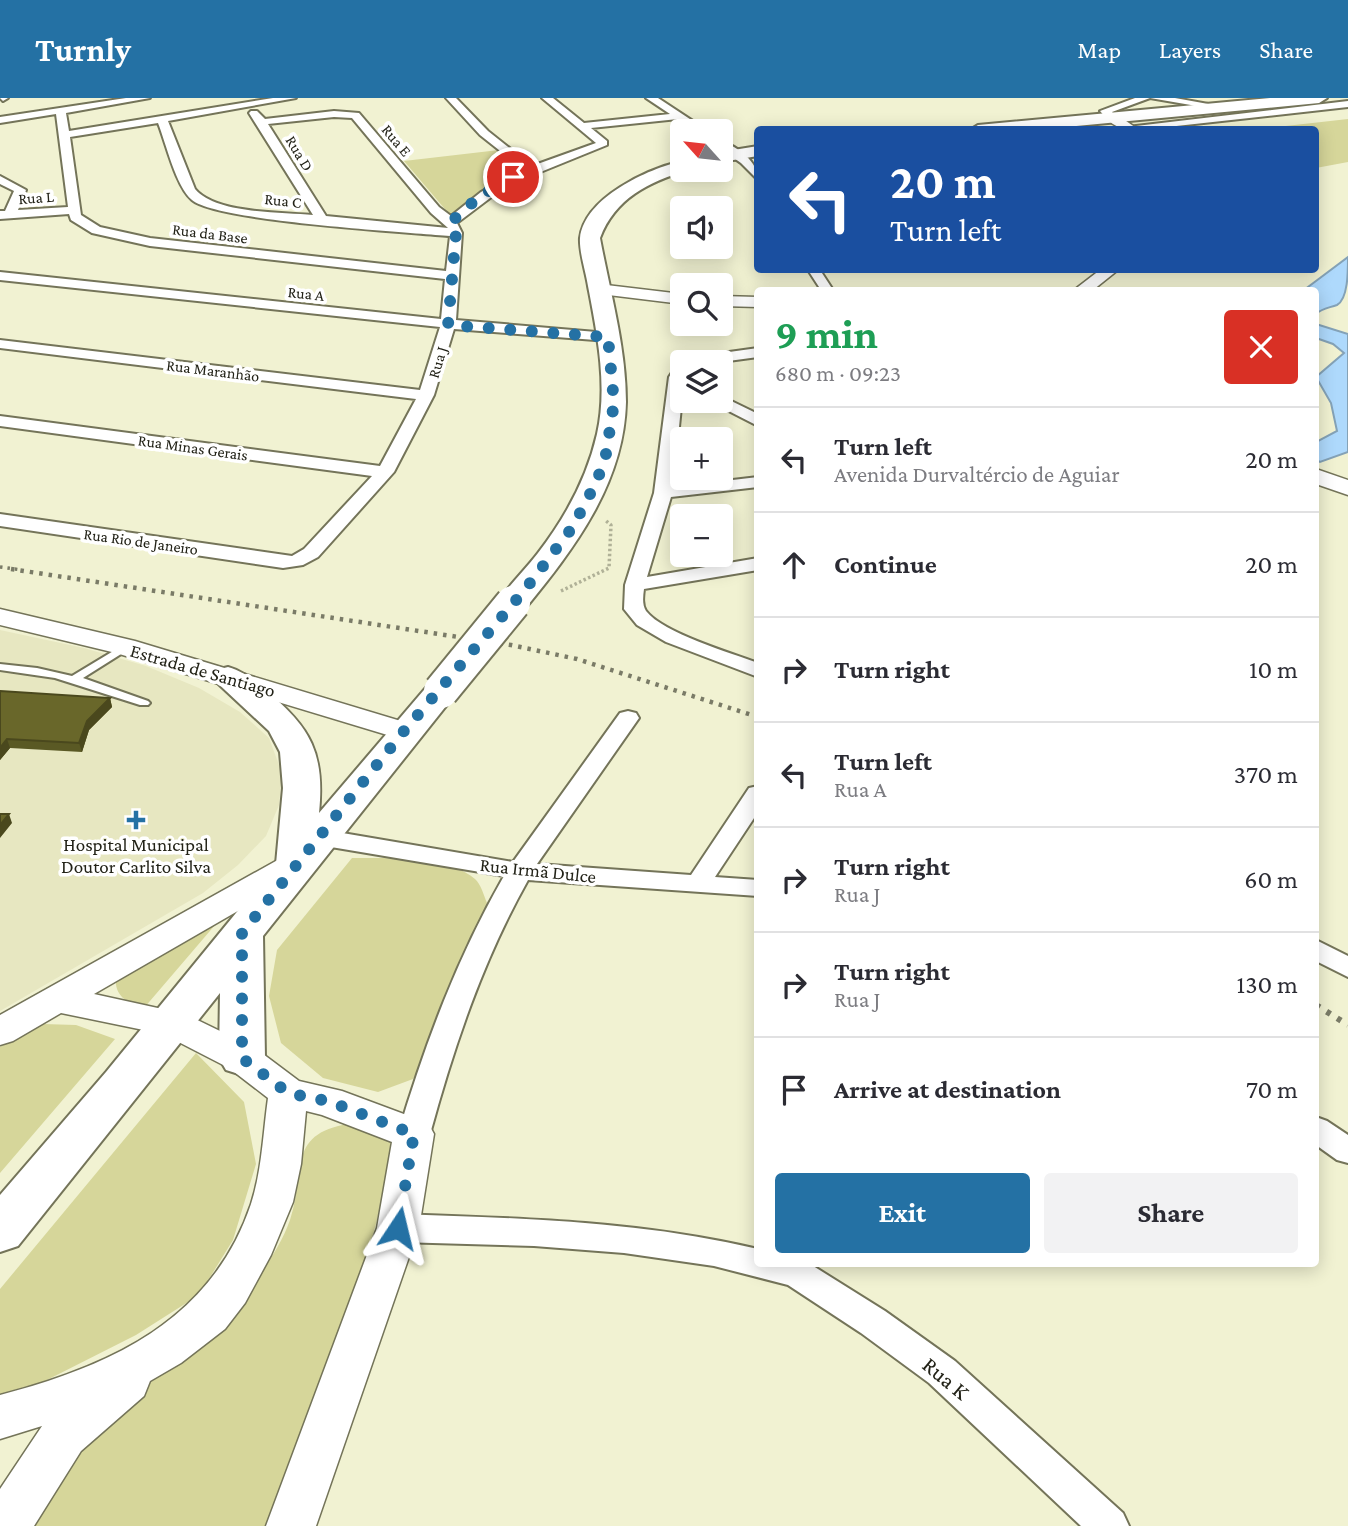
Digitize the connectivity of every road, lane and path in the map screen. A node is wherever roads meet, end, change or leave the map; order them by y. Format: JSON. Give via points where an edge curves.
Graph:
{"nodes":[{"id":1,"x":145,"y":98,"type":"edge"},
{"id":2,"x":291,"y":98,"type":"edge"},
{"id":3,"x":451,"y":98,"type":"edge"},
{"id":4,"x":547,"y":98,"type":"edge"},
{"id":5,"x":650,"y":98,"type":"edge"},
{"id":6,"x":1145,"y":98,"type":"edge"},
{"id":7,"x":1154,"y":98,"type":"edge"},
{"id":8,"x":1319,"y":98,"type":"edge"},
{"id":9,"x":1249,"y":100,"type":"edge"},
{"id":10,"x":1348,"y":104,"type":"edge"},
{"id":11,"x":247,"y":105,"type":"junction"},
{"id":12,"x":1220,"y":107,"type":"junction"},
{"id":13,"x":61,"y":111,"type":"junction"},
{"id":14,"x":682,"y":116,"type":"junction"},
{"id":15,"x":162,"y":119,"type":"junction"},
{"id":16,"x":686,"y":119,"type":"edge"},
{"id":17,"x":0,"y":120,"type":"edge"},
{"id":18,"x":262,"y":122,"type":"junction"},
{"id":19,"x":1109,"y":123,"type":"edge"},
{"id":20,"x":583,"y":126,"type":"junction"},
{"id":21,"x":1053,"y":126,"type":"edge"},
{"id":22,"x":1149,"y":126,"type":"edge"},
{"id":23,"x":65,"y":135,"type":"junction"},
{"id":24,"x":740,"y":155,"type":"edge"},
{"id":25,"x":529,"y":169,"type":"junction"},
{"id":26,"x":670,"y":171,"type":"edge"},
{"id":27,"x":754,"y":172,"type":"edge"},
{"id":28,"x":0,"y":179,"type":"edge"},
{"id":29,"x":74,"y":210,"type":"junction"},
{"id":30,"x":5,"y":214,"type":"edge"},
{"id":31,"x":322,"y":220,"type":"junction"},
{"id":32,"x":454,"y":228,"type":"junction"},
{"id":33,"x":1106,"y":273,"type":"edge"},
{"id":34,"x":0,"y":276,"type":"edge"},
{"id":35,"x":453,"y":276,"type":"junction"},
{"id":36,"x":1086,"y":287,"type":"edge"},
{"id":37,"x":598,"y":289,"type":"junction"},
{"id":38,"x":670,"y":299,"type":"edge"},
{"id":39,"x":733,"y":301,"type":"edge"},
{"id":40,"x":754,"y":302,"type":"edge"},
{"id":41,"x":670,"y":304,"type":"edge"},
{"id":42,"x":614,"y":318,"type":"junction"},
{"id":43,"x":448,"y":325,"type":"junction"},
{"id":44,"x":0,"y":344,"type":"edge"},
{"id":45,"x":754,"y":353,"type":"edge"},
{"id":46,"x":733,"y":356,"type":"edge"},
{"id":47,"x":426,"y":394,"type":"junction"},
{"id":48,"x":733,"y":407,"type":"edge"},
{"id":49,"x":675,"y":413,"type":"edge"},
{"id":50,"x":754,"y":419,"type":"edge"},
{"id":51,"x":0,"y":421,"type":"edge"},
{"id":52,"x":385,"y":472,"type":"junction"},
{"id":53,"x":1319,"y":477,"type":"edge"},
{"id":54,"x":754,"y":482,"type":"edge"},
{"id":55,"x":1348,"y":488,"type":"edge"},
{"id":56,"x":663,"y":493,"type":"junction"},
{"id":57,"x":585,"y":503,"type":"junction"},
{"id":58,"x":0,"y":520,"type":"edge"},
{"id":59,"x":283,"y":562,"type":"joint"},
{"id":60,"x":754,"y":565,"type":"edge"},
{"id":61,"x":635,"y":585,"type":"junction"},
{"id":62,"x":551,"y":596,"type":"dead end"},
{"id":63,"x":0,"y":617,"type":"edge"},
{"id":64,"x":125,"y":647,"type":"junction"},
{"id":65,"x":0,"y":667,"type":"edge"},
{"id":66,"x":754,"y":669,"type":"edge"},
{"id":67,"x":228,"y":677,"type":"junction"},
{"id":68,"x":76,"y":678,"type":"junction"},
{"id":69,"x":144,"y":703,"type":"dead end"},
{"id":70,"x":628,"y":718,"type":"dead end"},
{"id":71,"x":404,"y":731,"type":"junction"},
{"id":72,"x":754,"y":799,"type":"edge"},
{"id":73,"x":308,"y":851,"type":"junction"},
{"id":74,"x":520,"y":871,"type":"junction"},
{"id":75,"x":699,"y":882,"type":"junction"},
{"id":76,"x":754,"y":888,"type":"edge"},
{"id":77,"x":242,"y":933,"type":"junction"},
{"id":78,"x":1319,"y":951,"type":"edge"},
{"id":79,"x":1348,"y":968,"type":"edge"},
{"id":80,"x":56,"y":999,"type":"junction"},
{"id":81,"x":172,"y":1023,"type":"junction"},
{"id":82,"x":0,"y":1032,"type":"edge"},
{"id":83,"x":242,"y":1058,"type":"junction"},
{"id":84,"x":288,"y":1093,"type":"junction"},
{"id":85,"x":1319,"y":1131,"type":"edge"},
{"id":86,"x":414,"y":1134,"type":"junction"},
{"id":87,"x":1348,"y":1151,"type":"edge"},
{"id":88,"x":398,"y":1228,"type":"junction"},
{"id":89,"x":0,"y":1231,"type":"edge"},
{"id":90,"x":754,"y":1261,"type":"edge"},
{"id":91,"x":801,"y":1268,"type":"edge"},
{"id":92,"x":176,"y":1339,"type":"junction"},
{"id":93,"x":0,"y":1417,"type":"edge"},
{"id":94,"x":5,"y":1526,"type":"edge"},
{"id":95,"x":291,"y":1526,"type":"edge"},
{"id":96,"x":1109,"y":1526,"type":"edge"}],
"edges":[{"from":1,"to":13,"type":"street"},
{"from":2,"to":11,"type":"street"},
{"from":3,"to":25,"type":"street","via":[[484,133]]},
{"from":4,"to":20,"type":"street"},
{"from":5,"to":14,"type":"street"},
{"from":6,"to":19,"type":"street","via":[[1105,111]]},
{"from":7,"to":12,"type":"street"},
{"from":8,"to":9,"type":"main road"},
{"from":9,"to":12,"type":"main road"},
{"from":10,"to":22,"type":"street"},
{"from":11,"to":15,"type":"street"},
{"from":11,"to":18,"type":"street","name":"Rua D"},
{"from":12,"to":19,"type":"main road"},
{"from":13,"to":17,"type":"street"},
{"from":13,"to":23,"type":"street"},
{"from":14,"to":16,"type":"street"},
{"from":14,"to":20,"type":"street"},
{"from":15,"to":23,"type":"street"},
{"from":15,"to":31,"type":"street","name":"Rua C","via":[[194,198],[203,204]]},
{"from":18,"to":31,"type":"street","name":"Rua D"},
{"from":18,"to":32,"type":"street","name":"Rua E","via":[[355,115]]},
{"from":19,"to":21,"type":"main road"},
{"from":20,"to":25,"type":"street","via":[[601,145]]},
{"from":23,"to":29,"type":"street"},
{"from":24,"to":27,"type":"street"},
{"from":25,"to":32,"type":"street","via":[[496,185]]},
{"from":26,"to":37,"type":"main road","via":[[634,186],[601,210],[590,238]]},
{"from":28,"to":30,"type":"street","via":[[20,190]]},
{"from":29,"to":30,"type":"street","name":"Rua L"},
{"from":29,"to":35,"type":"street","name":"Rua da Base","via":[[81,223],[116,236]]},
{"from":31,"to":32,"type":"street","name":"Rua C"},
{"from":32,"to":35,"type":"street","name":"Rua J"},
{"from":33,"to":36,"type":"street"},
{"from":34,"to":43,"type":"street","name":"Rua A"},
{"from":35,"to":43,"type":"street","name":"Rua J"},
{"from":37,"to":38,"type":"street"},
{"from":37,"to":42,"type":"main road"},
{"from":39,"to":40,"type":"street"},
{"from":41,"to":42,"type":"street"},
{"from":42,"to":43,"type":"street","name":"Rua A"},
{"from":42,"to":57,"type":"main road","via":[[614,403],[606,454]]},
{"from":43,"to":47,"type":"street","name":"Rua J"},
{"from":44,"to":47,"type":"street","name":"Rua Maranhão"},
{"from":45,"to":46,"type":"street"},
{"from":47,"to":52,"type":"street","name":"Rua J"},
{"from":48,"to":50,"type":"street"},
{"from":49,"to":56,"type":"street"},
{"from":51,"to":52,"type":"street","name":"Rua Minas Gerais"},
{"from":52,"to":59,"type":"street","name":"Rua J","via":[[311,553]]},
{"from":53,"to":55,"type":"street"},
{"from":54,"to":56,"type":"street"},
{"from":56,"to":61,"type":"street"},
{"from":57,"to":62,"type":"path","via":[[611,525],[609,568]]},
{"from":57,"to":71,"type":"main road","bridge":true,"via":[[572,528],[513,603]]},
{"from":58,"to":59,"type":"street","name":"Rua Rio de Janeiro"},
{"from":60,"to":61,"type":"street"},
{"from":61,"to":66,"type":"street","via":[[632,600],[645,622]]},
{"from":63,"to":64,"type":"street","name":"Estrada de Santiago"},
{"from":64,"to":67,"type":"street","name":"Estrada de Santiago"},
{"from":64,"to":68,"type":"lane"},
{"from":65,"to":68,"type":"lane"},
{"from":67,"to":71,"type":"street","name":"Estrada de Santiago"},
{"from":67,"to":73,"type":"main road","via":[[275,716],[302,757],[295,840]]},
{"from":68,"to":69,"type":"lane"},
{"from":70,"to":74,"type":"street"},
{"from":71,"to":73,"type":"main road"},
{"from":72,"to":75,"type":"street"},
{"from":73,"to":74,"type":"street","name":"Rua Irmã Dulce"},
{"from":73,"to":77,"type":"main road"},
{"from":73,"to":80,"type":"street"},
{"from":74,"to":75,"type":"street","name":"Rua Irmã Dulce"},
{"from":74,"to":86,"type":"street","via":[[461,991]]},
{"from":75,"to":76,"type":"street","name":"Rua Irmã Dulce"},
{"from":77,"to":81,"type":"main road"},
{"from":77,"to":83,"type":"main road"},
{"from":78,"to":79,"type":"street"},
{"from":80,"to":81,"type":"street"},
{"from":80,"to":82,"type":"street"},
{"from":81,"to":83,"type":"street"},
{"from":81,"to":89,"type":"main road","via":[[81,1139]]},
{"from":83,"to":84,"type":"street"},
{"from":84,"to":86,"type":"street","via":[[328,1101]]},
{"from":84,"to":92,"type":"street","via":[[276,1188],[261,1233],[210,1314]]},
{"from":85,"to":87,"type":"street"},
{"from":86,"to":88,"type":"street"},
{"from":88,"to":90,"type":"street","name":"Rua K","via":[[639,1241]]},
{"from":88,"to":95,"type":"street"},
{"from":91,"to":96,"type":"street","name":"Rua K","via":[[942,1372]]},
{"from":92,"to":93,"type":"street","via":[[85,1389]]},
{"from":92,"to":94,"type":"street","via":[[64,1435]]}]}
